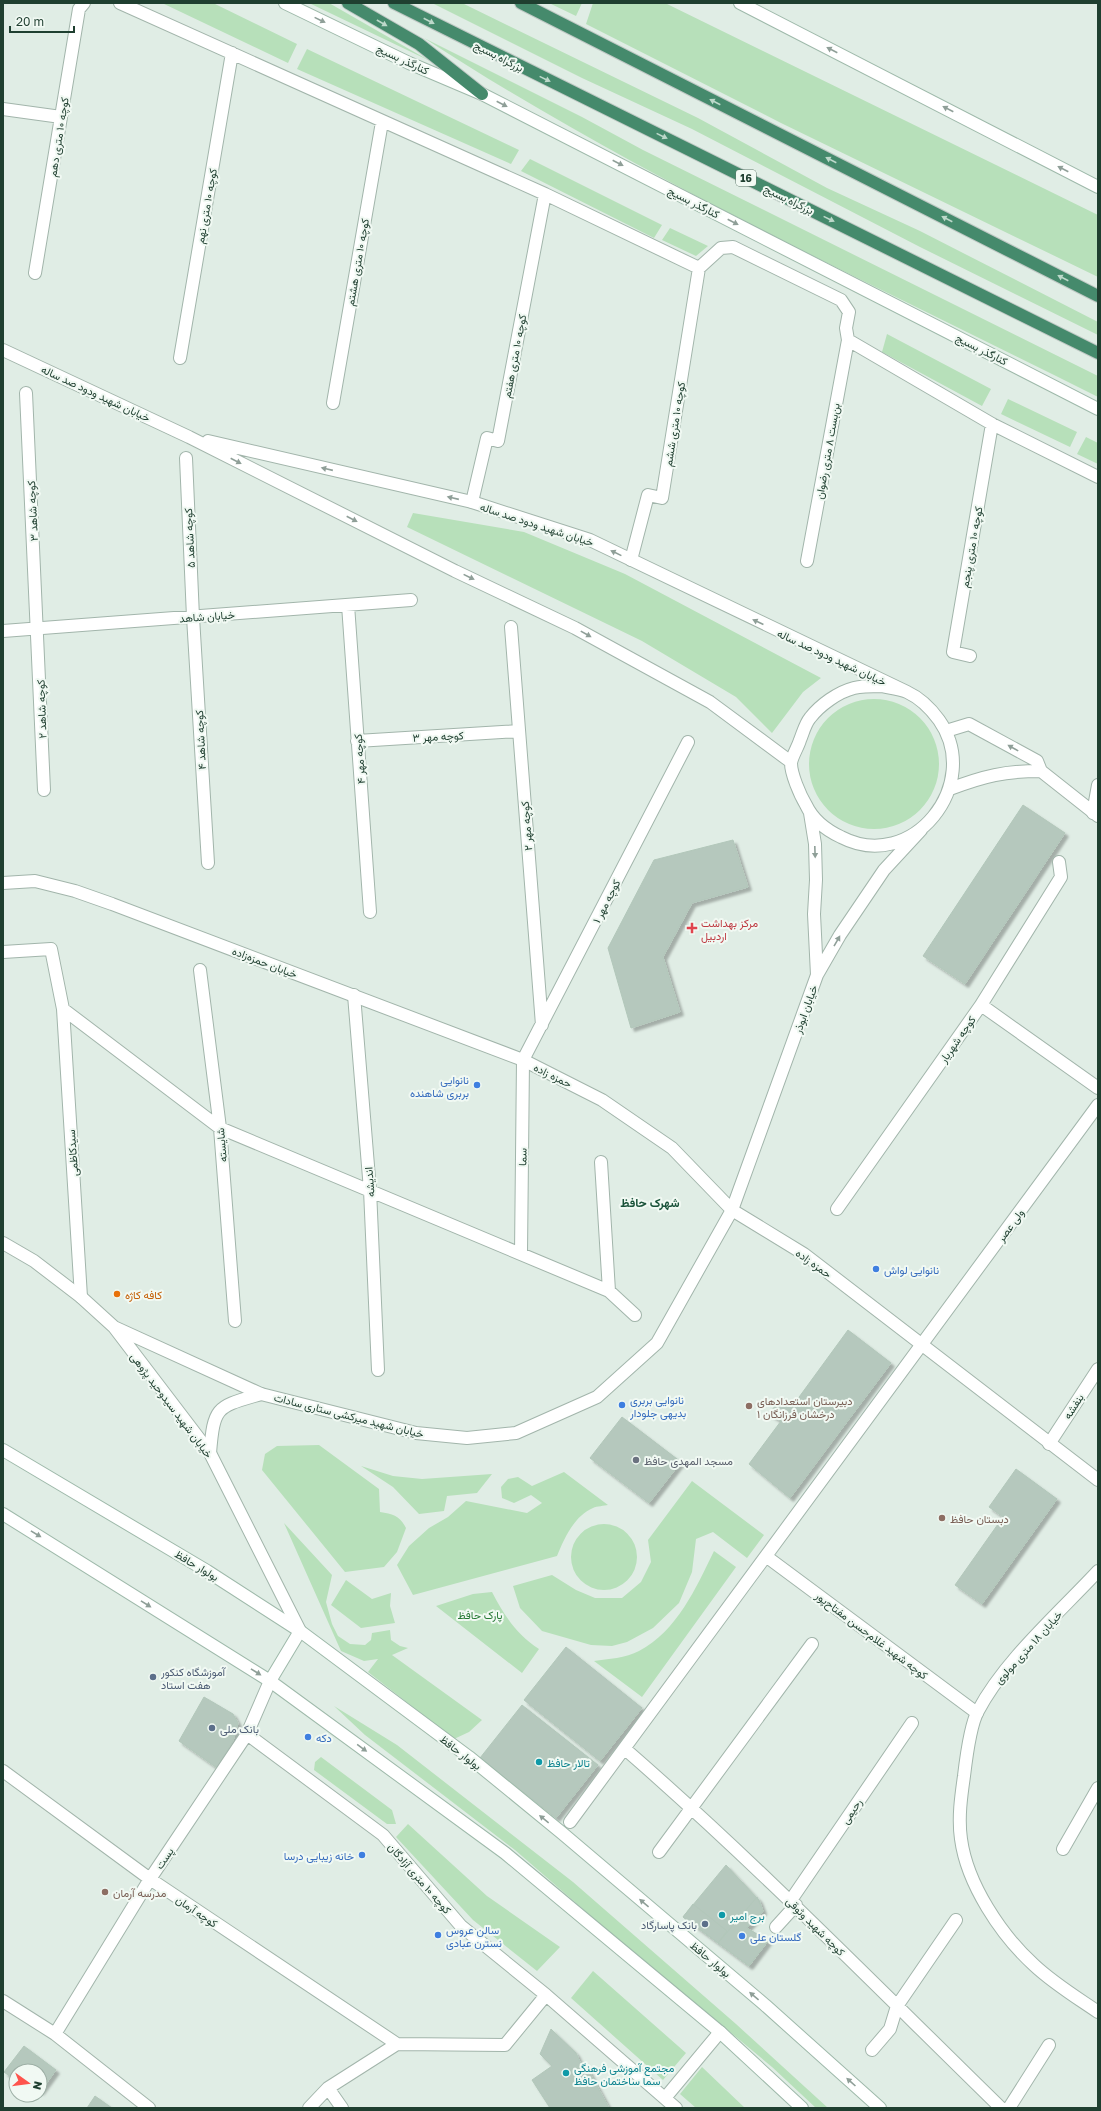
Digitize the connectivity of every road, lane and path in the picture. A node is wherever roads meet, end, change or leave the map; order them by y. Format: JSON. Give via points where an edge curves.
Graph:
{"nodes":[{"id":1,"x":84,"y":3,"type":"edge"},
{"id":2,"x":120,"y":3,"type":"edge"},
{"id":3,"x":285,"y":3,"type":"edge"},
{"id":4,"x":348,"y":3,"type":"edge"},
{"id":5,"x":394,"y":3,"type":"edge"},
{"id":6,"x":521,"y":3,"type":"edge"},
{"id":7,"x":740,"y":3,"type":"edge"},
{"id":8,"x":232,"y":53,"type":"junction"},
{"id":9,"x":482,"y":94,"type":"junction"},
{"id":10,"x":3,"y":109,"type":"edge"},
{"id":11,"x":61,"y":117,"type":"junction"},
{"id":12,"x":382,"y":122,"type":"junction"},
{"id":13,"x":1098,"y":187,"type":"edge"},
{"id":14,"x":545,"y":194,"type":"junction"},
{"id":15,"x":699,"y":268,"type":"junction"},
{"id":16,"x":35,"y":273,"type":"dead end"},
{"id":17,"x":1098,"y":296,"type":"edge"},
{"id":18,"x":848,"y":340,"type":"junction"},
{"id":19,"x":3,"y":350,"type":"edge"},
{"id":20,"x":1098,"y":354,"type":"edge"},
{"id":21,"x":180,"y":358,"type":"dead end"},
{"id":22,"x":26,"y":393,"type":"dead end"},
{"id":23,"x":333,"y":403,"type":"dead end"},
{"id":24,"x":1098,"y":409,"type":"edge"},
{"id":25,"x":992,"y":424,"type":"junction"},
{"id":26,"x":189,"y":437,"type":"junction"},
{"id":27,"x":186,"y":458,"type":"dead end"},
{"id":28,"x":1098,"y":477,"type":"edge"},
{"id":29,"x":472,"y":502,"type":"junction"},
{"id":30,"x":631,"y":560,"type":"junction"},
{"id":31,"x":807,"y":561,"type":"dead end"},
{"id":32,"x":411,"y":600,"type":"dead end"},
{"id":33,"x":348,"y":605,"type":"junction"},
{"id":34,"x":193,"y":617,"type":"junction"},
{"id":35,"x":511,"y":627,"type":"dead end"},
{"id":36,"x":38,"y":629,"type":"junction"},
{"id":37,"x":3,"y":631,"type":"edge"},
{"id":38,"x":970,"y":656,"type":"dead end"},
{"id":39,"x":907,"y":692,"type":"junction"},
{"id":40,"x":519,"y":731,"type":"junction"},
{"id":41,"x":946,"y":731,"type":"junction"},
{"id":42,"x":357,"y":741,"type":"junction"},
{"id":43,"x":688,"y":742,"type":"dead end"},
{"id":44,"x":791,"y":762,"type":"junction"},
{"id":45,"x":1042,"y":772,"type":"junction"},
{"id":46,"x":1098,"y":785,"type":"edge"},
{"id":47,"x":950,"y":789,"type":"junction"},
{"id":48,"x":44,"y":790,"type":"dead end"},
{"id":49,"x":810,"y":813,"type":"junction"},
{"id":50,"x":1095,"y":815,"type":"edge"},
{"id":51,"x":921,"y":830,"type":"junction"},
{"id":52,"x":1059,"y":862,"type":"dead end"},
{"id":53,"x":208,"y":863,"type":"dead end"},
{"id":54,"x":3,"y":883,"type":"edge"},
{"id":55,"x":370,"y":912,"type":"dead end"},
{"id":56,"x":3,"y":952,"type":"edge"},
{"id":57,"x":200,"y":970,"type":"dead end"},
{"id":58,"x":817,"y":975,"type":"junction"},
{"id":59,"x":354,"y":995,"type":"junction"},
{"id":60,"x":981,"y":1005,"type":"junction"},
{"id":61,"x":63,"y":1009,"type":"junction"},
{"id":62,"x":542,"y":1025,"type":"junction"},
{"id":63,"x":523,"y":1060,"type":"junction"},
{"id":64,"x":1098,"y":1088,"type":"edge"},
{"id":65,"x":1098,"y":1105,"type":"edge"},
{"id":66,"x":220,"y":1128,"type":"junction"},
{"id":67,"x":601,"y":1162,"type":"dead end"},
{"id":68,"x":370,"y":1190,"type":"junction"},
{"id":69,"x":837,"y":1209,"type":"dead end"},
{"id":70,"x":732,"y":1210,"type":"junction"},
{"id":71,"x":3,"y":1243,"type":"edge"},
{"id":72,"x":521,"y":1253,"type":"junction"},
{"id":73,"x":609,"y":1291,"type":"junction"},
{"id":74,"x":81,"y":1297,"type":"junction"},
{"id":75,"x":635,"y":1315,"type":"dead end"},
{"id":76,"x":235,"y":1321,"type":"dead end"},
{"id":77,"x":114,"y":1327,"type":"junction"},
{"id":78,"x":923,"y":1345,"type":"junction"},
{"id":79,"x":1098,"y":1369,"type":"edge"},
{"id":80,"x":378,"y":1370,"type":"dead end"},
{"id":81,"x":261,"y":1394,"type":"junction"},
{"id":82,"x":1049,"y":1444,"type":"junction"},
{"id":83,"x":3,"y":1450,"type":"edge"},
{"id":84,"x":210,"y":1453,"type":"junction"},
{"id":85,"x":1098,"y":1480,"type":"edge"},
{"id":86,"x":3,"y":1514,"type":"edge"},
{"id":87,"x":767,"y":1557,"type":"junction"},
{"id":88,"x":1098,"y":1571,"type":"edge"},
{"id":89,"x":300,"y":1631,"type":"junction"},
{"id":90,"x":812,"y":1644,"type":"dead end"},
{"id":91,"x":270,"y":1681,"type":"junction"},
{"id":92,"x":977,"y":1713,"type":"junction"},
{"id":93,"x":912,"y":1723,"type":"dead end"},
{"id":94,"x":247,"y":1734,"type":"junction"},
{"id":95,"x":625,"y":1749,"type":"junction"},
{"id":96,"x":3,"y":1771,"type":"edge"},
{"id":97,"x":1097,"y":1793,"type":"edge"},
{"id":98,"x":692,"y":1808,"type":"junction"},
{"id":99,"x":570,"y":1822,"type":"dead end"},
{"id":100,"x":1063,"y":1849,"type":"dead end"},
{"id":101,"x":659,"y":1852,"type":"dead end"},
{"id":102,"x":150,"y":1879,"type":"junction"},
{"id":103,"x":793,"y":1903,"type":"junction"},
{"id":104,"x":956,"y":1920,"type":"dead end"},
{"id":105,"x":776,"y":1927,"type":"dead end"},
{"id":106,"x":546,"y":1995,"type":"junction"},
{"id":107,"x":3,"y":2001,"type":"edge"},
{"id":108,"x":897,"y":2006,"type":"junction"},
{"id":109,"x":1098,"y":2012,"type":"edge"},
{"id":110,"x":720,"y":2032,"type":"junction"},
{"id":111,"x":55,"y":2034,"type":"junction"},
{"id":112,"x":396,"y":2044,"type":"junction"},
{"id":113,"x":1049,"y":2045,"type":"dead end"},
{"id":114,"x":872,"y":2050,"type":"dead end"},
{"id":115,"x":328,"y":2088,"type":"junction"},
{"id":116,"x":665,"y":2098,"type":"junction"},
{"id":117,"x":149,"y":2108,"type":"edge"},
{"id":118,"x":309,"y":2108,"type":"edge"},
{"id":119,"x":342,"y":2108,"type":"edge"},
{"id":120,"x":676,"y":2108,"type":"edge"},
{"id":121,"x":802,"y":2108,"type":"edge"},
{"id":122,"x":880,"y":2108,"type":"edge"},
{"id":123,"x":1001,"y":2108,"type":"edge"},
{"id":124,"x":1010,"y":2108,"type":"edge"}],
"edges":[{"from":1,"to":11,"type":"street","name":"کوچه ۱۰ متری دهم","via":[[79,9]]},
{"from":2,"to":8,"type":"street"},
{"from":3,"to":9,"type":"street","name":"کنارگذر بسیج","one_way":true,"via":[[409,63]]},
{"from":4,"to":9,"type":"highway","one_way":true,"via":[[419,44]]},
{"from":5,"to":20,"type":"highway","name":"بزرگراه بسیج","number":"16","one_way":true},
{"from":17,"to":6,"type":"highway","one_way":true},
{"from":13,"to":7,"type":"street","one_way":true},
{"from":8,"to":12,"type":"street"},
{"from":8,"to":21,"type":"street","name":"کوچه ۱۰ متری نهم"},
{"from":9,"to":24,"type":"street","name":"کنارگذر بسیج","one_way":true},
{"from":10,"to":11,"type":"street"},
{"from":11,"to":16,"type":"street","name":"کوچه ۱۰ متری دهم"},
{"from":12,"to":14,"type":"street"},
{"from":12,"to":23,"type":"street","name":"کوچه ۱۰ متری هشتم"},
{"from":14,"to":15,"type":"street"},
{"from":14,"to":29,"type":"street","name":"کوچه ۱۰ متری هفتم","via":[[498,441],[487,438]]},
{"from":15,"to":18,"type":"street","name":"بن‌بست ۸ متری رضوان","via":[[721,248],[733,247],[740,250],[842,300],[849,312],[846,328]]},
{"from":15,"to":30,"type":"street","name":"کوچه ۱۰ متری ششم","via":[[662,498],[648,494]]},
{"from":18,"to":25,"type":"street"},
{"from":18,"to":31,"type":"street","name":"بن‌بست ۸ متری رضوان"},
{"from":19,"to":26,"type":"street","name":"خیابان شهید ودود صد ساله"},
{"from":22,"to":36,"type":"street","name":"کوچه شاهد ۳"},
{"from":25,"to":28,"type":"street"},
{"from":25,"to":38,"type":"street","name":"کوچه ۱۰ متری پنجم","via":[[953,652]]},
{"from":29,"to":26,"type":"street","name":"خیابان شهید ودود صد ساله","one_way":true},
{"from":26,"to":44,"type":"street","name":"خیابان شهید ودود صد ساله","one_way":true,"via":[[589,636],[710,702]]},
{"from":27,"to":34,"type":"street","name":"کوچه شاهد ۵"},
{"from":30,"to":29,"type":"street","name":"خیابان شهید ودود صد ساله","one_way":true,"via":[[590,540]]},
{"from":39,"to":30,"type":"street","name":"خیابان شهید ودود صد ساله","one_way":true},
{"from":32,"to":33,"type":"street","name":"خیابان شاهد"},
{"from":33,"to":34,"type":"street","name":"خیابان شاهد"},
{"from":33,"to":42,"type":"street","name":"کوچه مهر ۴"},
{"from":34,"to":36,"type":"street","name":"خیابان شاهد"},
{"from":34,"to":53,"type":"street","name":"کوچه شاهد ۴"},
{"from":35,"to":40,"type":"street","name":"کوچه مهر ۲"},
{"from":36,"to":37,"type":"street","name":"خیابان شاهد"},
{"from":36,"to":48,"type":"street","name":"کوچه شاهد ۲"},
{"from":39,"to":41,"type":"street","name":"خیابان ابوذر","via":[[934,712]]},
{"from":39,"to":44,"type":"street","via":[[881,686],[854,688],[829,699],[809,718]]},
{"from":40,"to":42,"type":"street","name":"کوچه مهر ۳"},
{"from":40,"to":62,"type":"street","name":"کوچه مهر ۲"},
{"from":45,"to":41,"type":"street","one_way":true,"via":[[1036,761],[969,724]]},
{"from":41,"to":47,"type":"street","name":"خیابان ابوذر","via":[[954,764]]},
{"from":42,"to":55,"type":"street","name":"کوچه مهر ۴"},
{"from":43,"to":62,"type":"street","name":"کوچه مهر ۱"},
{"from":44,"to":49,"type":"street","via":[[799,792]]},
{"from":45,"to":47,"type":"street","via":[[1015,771],[994,774]]},
{"from":45,"to":50,"type":"street"},
{"from":46,"to":50,"type":"street"},
{"from":47,"to":51,"type":"street","name":"خیابان ابوذر","via":[[939,812]]},
{"from":49,"to":51,"type":"street","via":[[828,830],[849,841],[873,845],[898,842]]},
{"from":49,"to":58,"type":"street","one_way":true,"via":[[815,844],[814,914]]},
{"from":58,"to":51,"type":"street","name":"خیابان ابوذر","one_way":true,"via":[[840,935],[884,870]]},
{"from":52,"to":60,"type":"street","name":"کوچه شهریار","via":[[1061,877]]},
{"from":54,"to":59,"type":"street","name":"خیابان حمزه‌زاده","via":[[35,881],[75,891]]},
{"from":56,"to":61,"type":"street","name":"سیدکاظمی","via":[[51,949]]},
{"from":57,"to":66,"type":"street","name":"شایسته"},
{"from":58,"to":70,"type":"street","name":"خیابان ابوذر"},
{"from":59,"to":63,"type":"street","name":"خیابان حمزه‌زاده"},
{"from":59,"to":68,"type":"street","name":"اندیشه"},
{"from":60,"to":64,"type":"street"},
{"from":60,"to":69,"type":"street","name":"کوچه شهریار"},
{"from":61,"to":66,"type":"street"},
{"from":61,"to":74,"type":"street","name":"سیدکاظمی"},
{"from":62,"to":63,"type":"street","name":"کوچه مهر ۱"},
{"from":63,"to":70,"type":"street","name":"حمزه زاده","via":[[602,1100],[672,1148]]},
{"from":63,"to":72,"type":"street","name":"سما"},
{"from":65,"to":78,"type":"street","name":"ولی عصر"},
{"from":66,"to":68,"type":"street"},
{"from":66,"to":76,"type":"street","name":"شایسته"},
{"from":67,"to":73,"type":"street"},
{"from":68,"to":72,"type":"street"},
{"from":68,"to":80,"type":"street","name":"اندیشه"},
{"from":70,"to":78,"type":"street","name":"حمزه زاده","via":[[804,1254]]},
{"from":70,"to":81,"type":"street","name":"خیابان شهید میرکشی ستاری سادات","via":[[657,1343],[597,1397],[516,1433],[467,1438],[416,1433]]},
{"from":71,"to":74,"type":"street","name":"خیابان شهید سیدوحید پژوهی","via":[[34,1261]]},
{"from":72,"to":73,"type":"street"},
{"from":73,"to":75,"type":"street"},
{"from":74,"to":77,"type":"street","name":"خیابان شهید سیدوحید پژوهی"},
{"from":77,"to":81,"type":"street","name":"خیابان شهید میرکشی ستاری سادات"},
{"from":77,"to":84,"type":"street","name":"خیابان شهید سیدوحید پژوهی"},
{"from":78,"to":82,"type":"street","name":"حمزه زاده"},
{"from":78,"to":87,"type":"street","name":"ولی عصر"},
{"from":79,"to":82,"type":"street","name":"بنفشه"},
{"from":81,"to":84,"type":"street","via":[[232,1402],[220,1409],[212,1424]]},
{"from":82,"to":85,"type":"street","name":"حمزه زاده"},
{"from":83,"to":89,"type":"street","name":"بولوار حافظ","via":[[207,1571]]},
{"from":84,"to":89,"type":"street","name":"خیابان شهید سیدوحید پژوهی"},
{"from":86,"to":91,"type":"street","one_way":true},
{"from":87,"to":92,"type":"street","name":"کوچه شهید غلام‌حسن مفتاح‌پور"},
{"from":87,"to":95,"type":"street","name":"ولی عصر"},
{"from":88,"to":92,"type":"street","name":"خیابان ۱۸ متری مولوی","via":[[1009,1666]]},
{"from":89,"to":91,"type":"street","name":"پست"},
{"from":122,"to":89,"type":"street","name":"بولوار حافظ","one_way":true,"via":[[765,2005],[562,1833],[469,1757]]},
{"from":90,"to":98,"type":"street"},
{"from":91,"to":94,"type":"street","name":"پست"},
{"from":91,"to":110,"type":"street","one_way":true,"via":[[505,1853]]},
{"from":92,"to":109,"type":"street","name":"خیابان ۱۸ متری مولوی","via":[[966,1755],[960,1801],[961,1838],[970,1873],[985,1904],[1034,1965]]},
{"from":93,"to":103,"type":"street","name":"رحیمی"},
{"from":94,"to":102,"type":"street","name":"پست"},
{"from":94,"to":106,"type":"street","name":"کوچه ۱۰ متری آزادگان","via":[[383,1835],[461,1926]]},
{"from":95,"to":98,"type":"street","name":"کوچه شهید وثوقی"},
{"from":95,"to":99,"type":"street","name":"ولی عصر"},
{"from":96,"to":102,"type":"street","name":"کوچه آرمان"},
{"from":97,"to":100,"type":"street"},
{"from":98,"to":101,"type":"street"},
{"from":98,"to":103,"type":"street","name":"کوچه شهید وثوقی"},
{"from":102,"to":111,"type":"street","name":"پست"},
{"from":102,"to":112,"type":"street","name":"کوچه آرمان"},
{"from":103,"to":105,"type":"street","name":"رحیمی"},
{"from":103,"to":108,"type":"street","name":"کوچه شهید وثوقی"},
{"from":104,"to":108,"type":"street"},
{"from":106,"to":112,"type":"street","via":[[506,2044]]},
{"from":106,"to":116,"type":"street","name":"کوچه ۱۰ متری آزادگان"},
{"from":107,"to":111,"type":"street"},
{"from":108,"to":114,"type":"street","via":[[890,2029]]},
{"from":108,"to":123,"type":"street","name":"کوچه شهید وثوقی"},
{"from":110,"to":116,"type":"street"},
{"from":110,"to":121,"type":"street"},
{"from":111,"to":117,"type":"street"},
{"from":112,"to":115,"type":"street"},
{"from":113,"to":124,"type":"street"},
{"from":115,"to":118,"type":"street"},
{"from":115,"to":119,"type":"street"},
{"from":116,"to":120,"type":"street","name":"کوچه ۱۰ متری آزادگان"}]}
